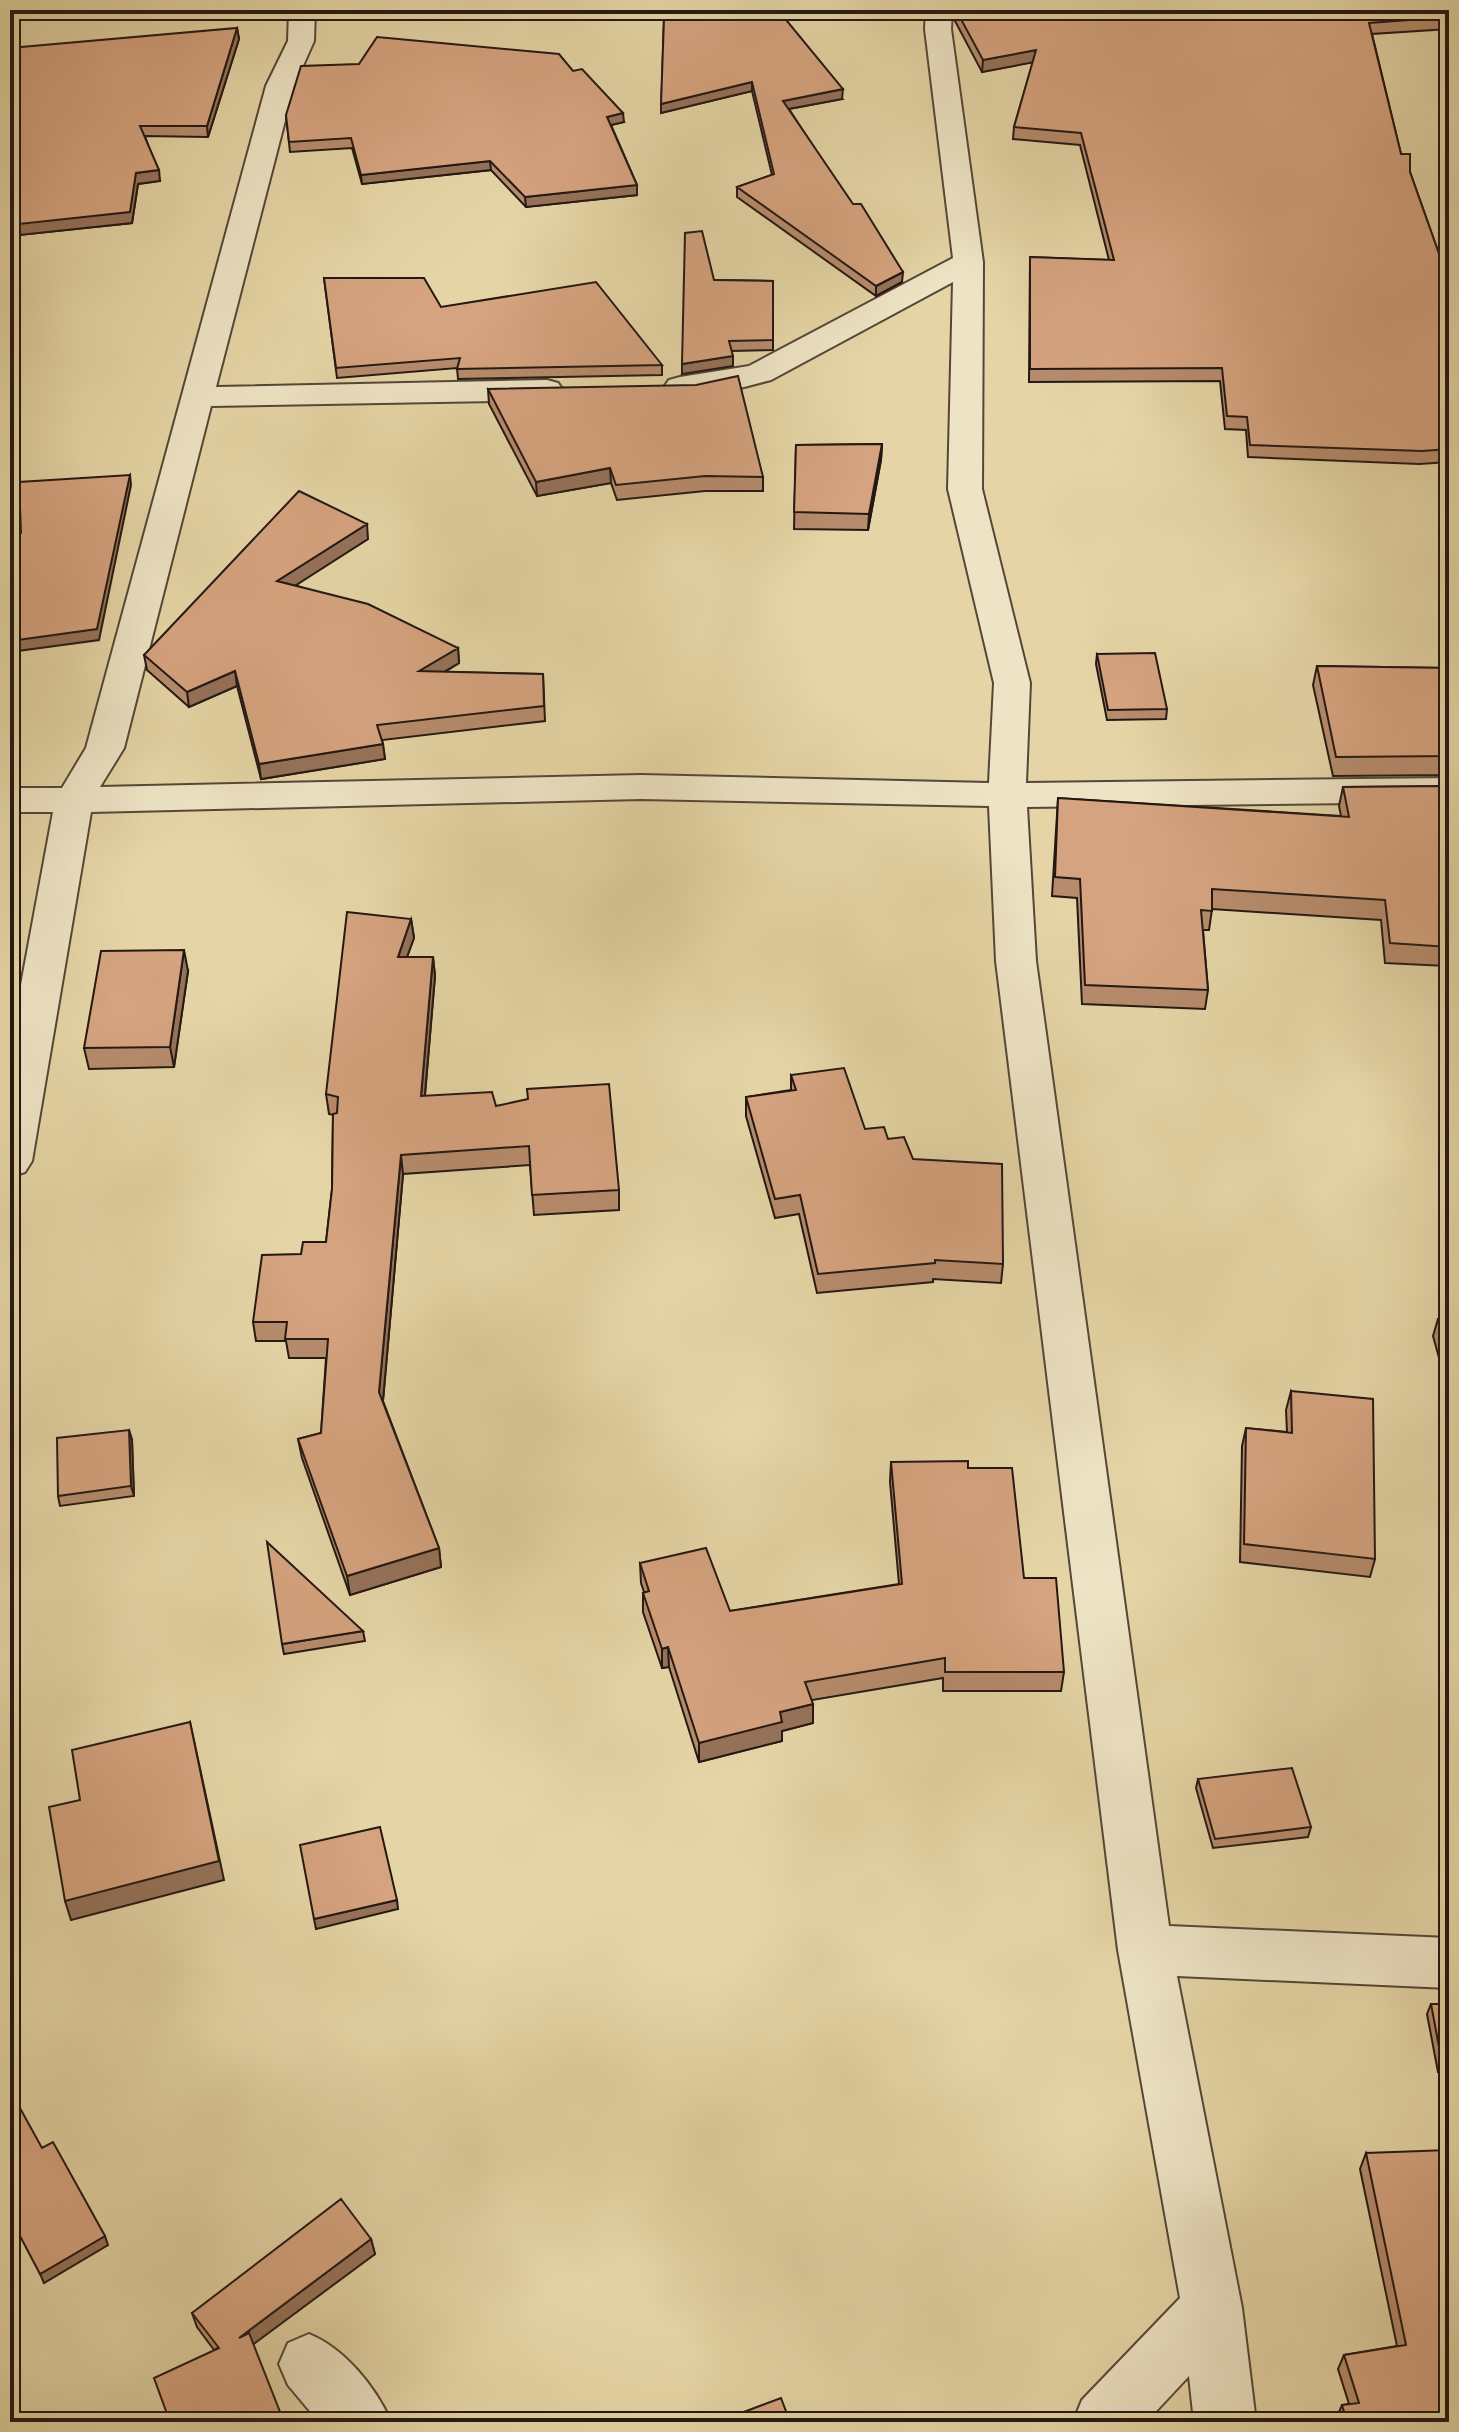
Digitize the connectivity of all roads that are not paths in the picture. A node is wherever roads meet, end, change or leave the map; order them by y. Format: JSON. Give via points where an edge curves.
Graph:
{"nodes":[{"id":1,"x":302,"y":10,"type":"edge"},
{"id":2,"x":939,"y":10,"type":"edge"},
{"id":3,"x":968,"y":262,"type":"junction"},
{"id":4,"x":649,"y":388,"type":"edge"},
{"id":5,"x":571,"y":390,"type":"edge"},
{"id":6,"x":197,"y":397,"type":"junction"},
{"id":7,"x":1449,"y":790,"type":"edge"},
{"id":8,"x":1007,"y":795,"type":"junction"},
{"id":9,"x":10,"y":800,"type":"edge"},
{"id":10,"x":74,"y":800,"type":"junction"},
{"id":11,"x":10,"y":1161,"type":"edge"},
{"id":12,"x":1145,"y":1950,"type":"junction"},
{"id":13,"x":1449,"y":1963,"type":"edge"},
{"id":14,"x":1212,"y":2308,"type":"junction"},
{"id":15,"x":309,"y":2364,"type":"dead end"},
{"id":16,"x":360,"y":2422,"type":"edge"},
{"id":17,"x":1104,"y":2422,"type":"edge"},
{"id":18,"x":1225,"y":2422,"type":"edge"}],
"edges":[{"from":1,"to":6,"type":"street","via":[[301,41],[280,86]]},
{"from":2,"to":3,"type":"street"},
{"from":3,"to":4,"type":"street","via":[[760,373],[696,387]]},
{"from":3,"to":8,"type":"street","via":[[965,489],[1012,683]]},
{"from":5,"to":6,"type":"street"},
{"from":6,"to":10,"type":"street","via":[[105,748]]},
{"from":7,"to":8,"type":"street"},
{"from":8,"to":10,"type":"street","via":[[641,787]]},
{"from":8,"to":12,"type":"street","via":[[1016,961]]},
{"from":9,"to":10,"type":"street"},
{"from":10,"to":11,"type":"street"},
{"from":12,"to":13,"type":"street"},
{"from":12,"to":14,"type":"street"},
{"from":14,"to":17,"type":"street"},
{"from":14,"to":18,"type":"street"},
{"from":15,"to":16,"type":"street"}]}
